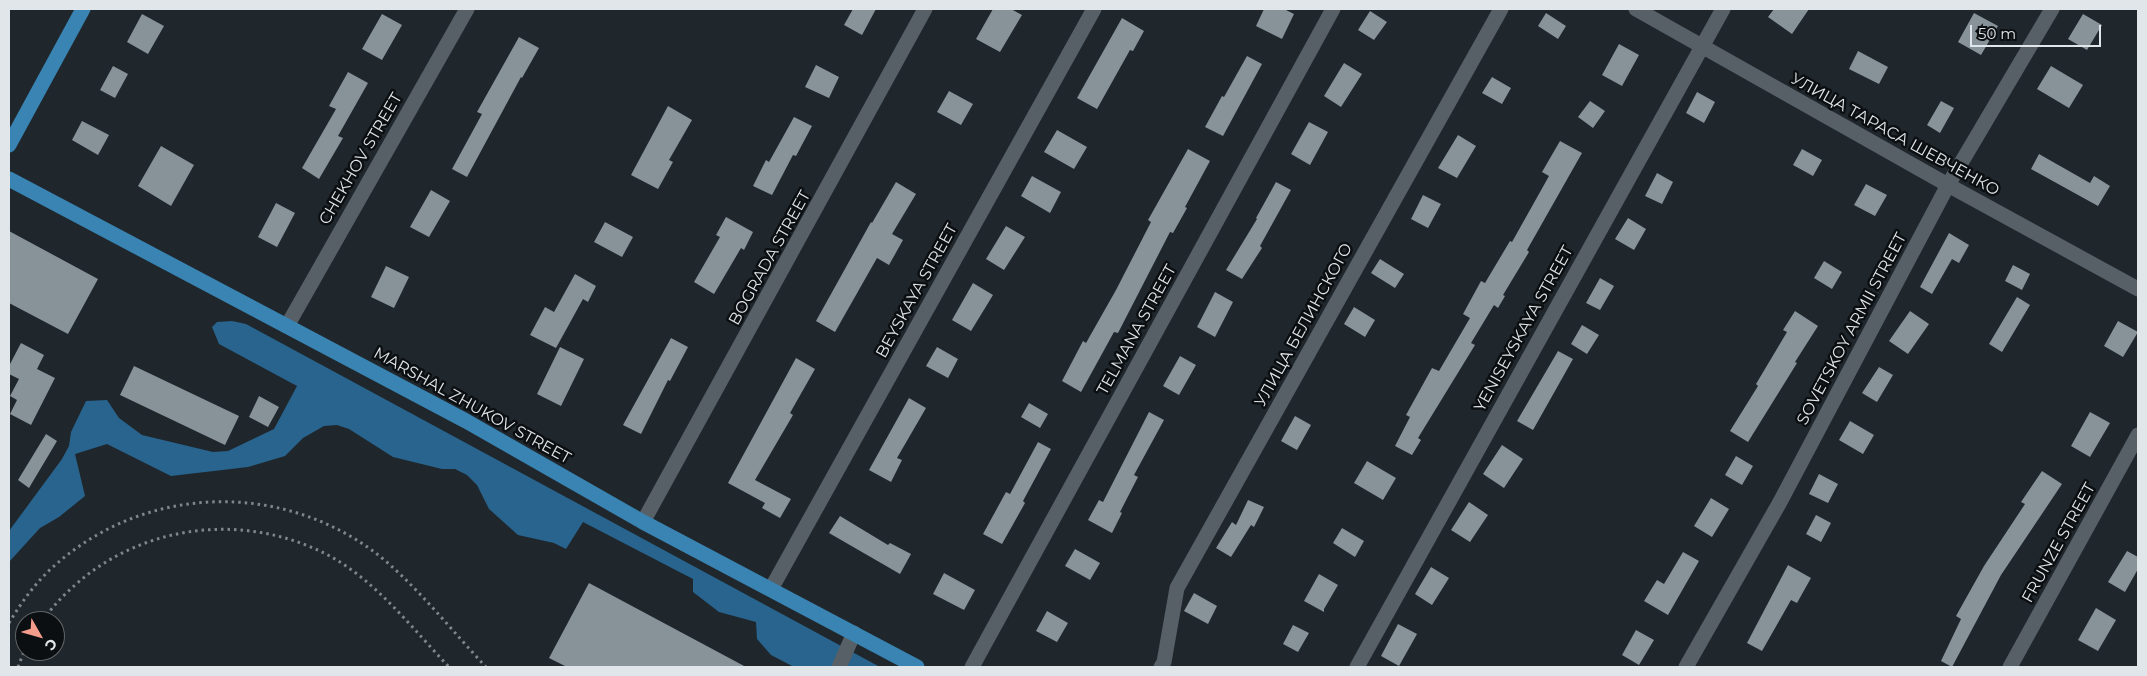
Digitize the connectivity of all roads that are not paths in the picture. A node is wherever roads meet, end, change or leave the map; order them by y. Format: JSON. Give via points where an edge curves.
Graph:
{"nodes":[{"id":1,"x":82,"y":9,"type":"edge"},
{"id":2,"x":467,"y":9,"type":"edge"},
{"id":3,"x":925,"y":9,"type":"edge"},
{"id":4,"x":1094,"y":9,"type":"edge"},
{"id":5,"x":1333,"y":9,"type":"edge"},
{"id":6,"x":1501,"y":9,"type":"edge"},
{"id":7,"x":1636,"y":9,"type":"edge"},
{"id":8,"x":1723,"y":9,"type":"edge"},
{"id":9,"x":2052,"y":9,"type":"edge"},
{"id":10,"x":1702,"y":46,"type":"junction"},
{"id":11,"x":9,"y":145,"type":"edge"},
{"id":12,"x":9,"y":179,"type":"edge"},
{"id":13,"x":1948,"y":185,"type":"junction"},
{"id":14,"x":2138,"y":289,"type":"edge"},
{"id":15,"x":287,"y":326,"type":"junction"},
{"id":16,"x":2138,"y":435,"type":"edge"},
{"id":17,"x":643,"y":522,"type":"junction"},
{"id":18,"x":771,"y":589,"type":"junction"},
{"id":19,"x":854,"y":634,"type":"junction"},
{"id":20,"x":839,"y":667,"type":"edge"},
{"id":21,"x":917,"y":667,"type":"edge"},
{"id":22,"x":972,"y":667,"type":"edge"},
{"id":23,"x":1161,"y":667,"type":"edge"},
{"id":24,"x":1357,"y":667,"type":"edge"},
{"id":25,"x":1686,"y":667,"type":"edge"},
{"id":26,"x":2010,"y":667,"type":"edge"}],
"edges":[{"from":1,"to":11,"type":"main road"},
{"from":2,"to":15,"type":"street","name":"CHEKHOV STREET"},
{"from":3,"to":17,"type":"street","name":"BOGRADA STREET"},
{"from":4,"to":18,"type":"street","name":"BEYSKAYA STREET"},
{"from":5,"to":22,"type":"street","name":"TELMANA STREET"},
{"from":6,"to":23,"type":"street","name":"УЛИЦА БЕЛИНСКОГО","via":[[1177,588]]},
{"from":7,"to":10,"type":"street","name":"УЛИЦА ТАРАСА ШЕВЧЕНКО"},
{"from":8,"to":10,"type":"street","name":"YENISEYSKAYA STREET"},
{"from":9,"to":13,"type":"street","name":"SOVETSKOY ARMII STREET"},
{"from":10,"to":13,"type":"street","name":"УЛИЦА ТАРАСА ШЕВЧЕНКО"},
{"from":10,"to":24,"type":"street","name":"YENISEYSKAYA STREET"},
{"from":12,"to":15,"type":"main road","name":"MARSHAL ZHUKOV STREET"},
{"from":13,"to":14,"type":"street","name":"УЛИЦА ТАРАСА ШЕВЧЕНКО"},
{"from":13,"to":25,"type":"street","name":"SOVETSKOY ARMII STREET","via":[[1780,502]]},
{"from":15,"to":17,"type":"main road","name":"MARSHAL ZHUKOV STREET","via":[[466,421]]},
{"from":16,"to":26,"type":"street","name":"FRUNZE STREET"},
{"from":17,"to":18,"type":"main road","name":"MARSHAL ZHUKOV STREET"},
{"from":18,"to":19,"type":"main road","name":"MARSHAL ZHUKOV STREET"},
{"from":19,"to":20,"type":"street"},
{"from":19,"to":21,"type":"main road","name":"MARSHAL ZHUKOV STREET"}]}
